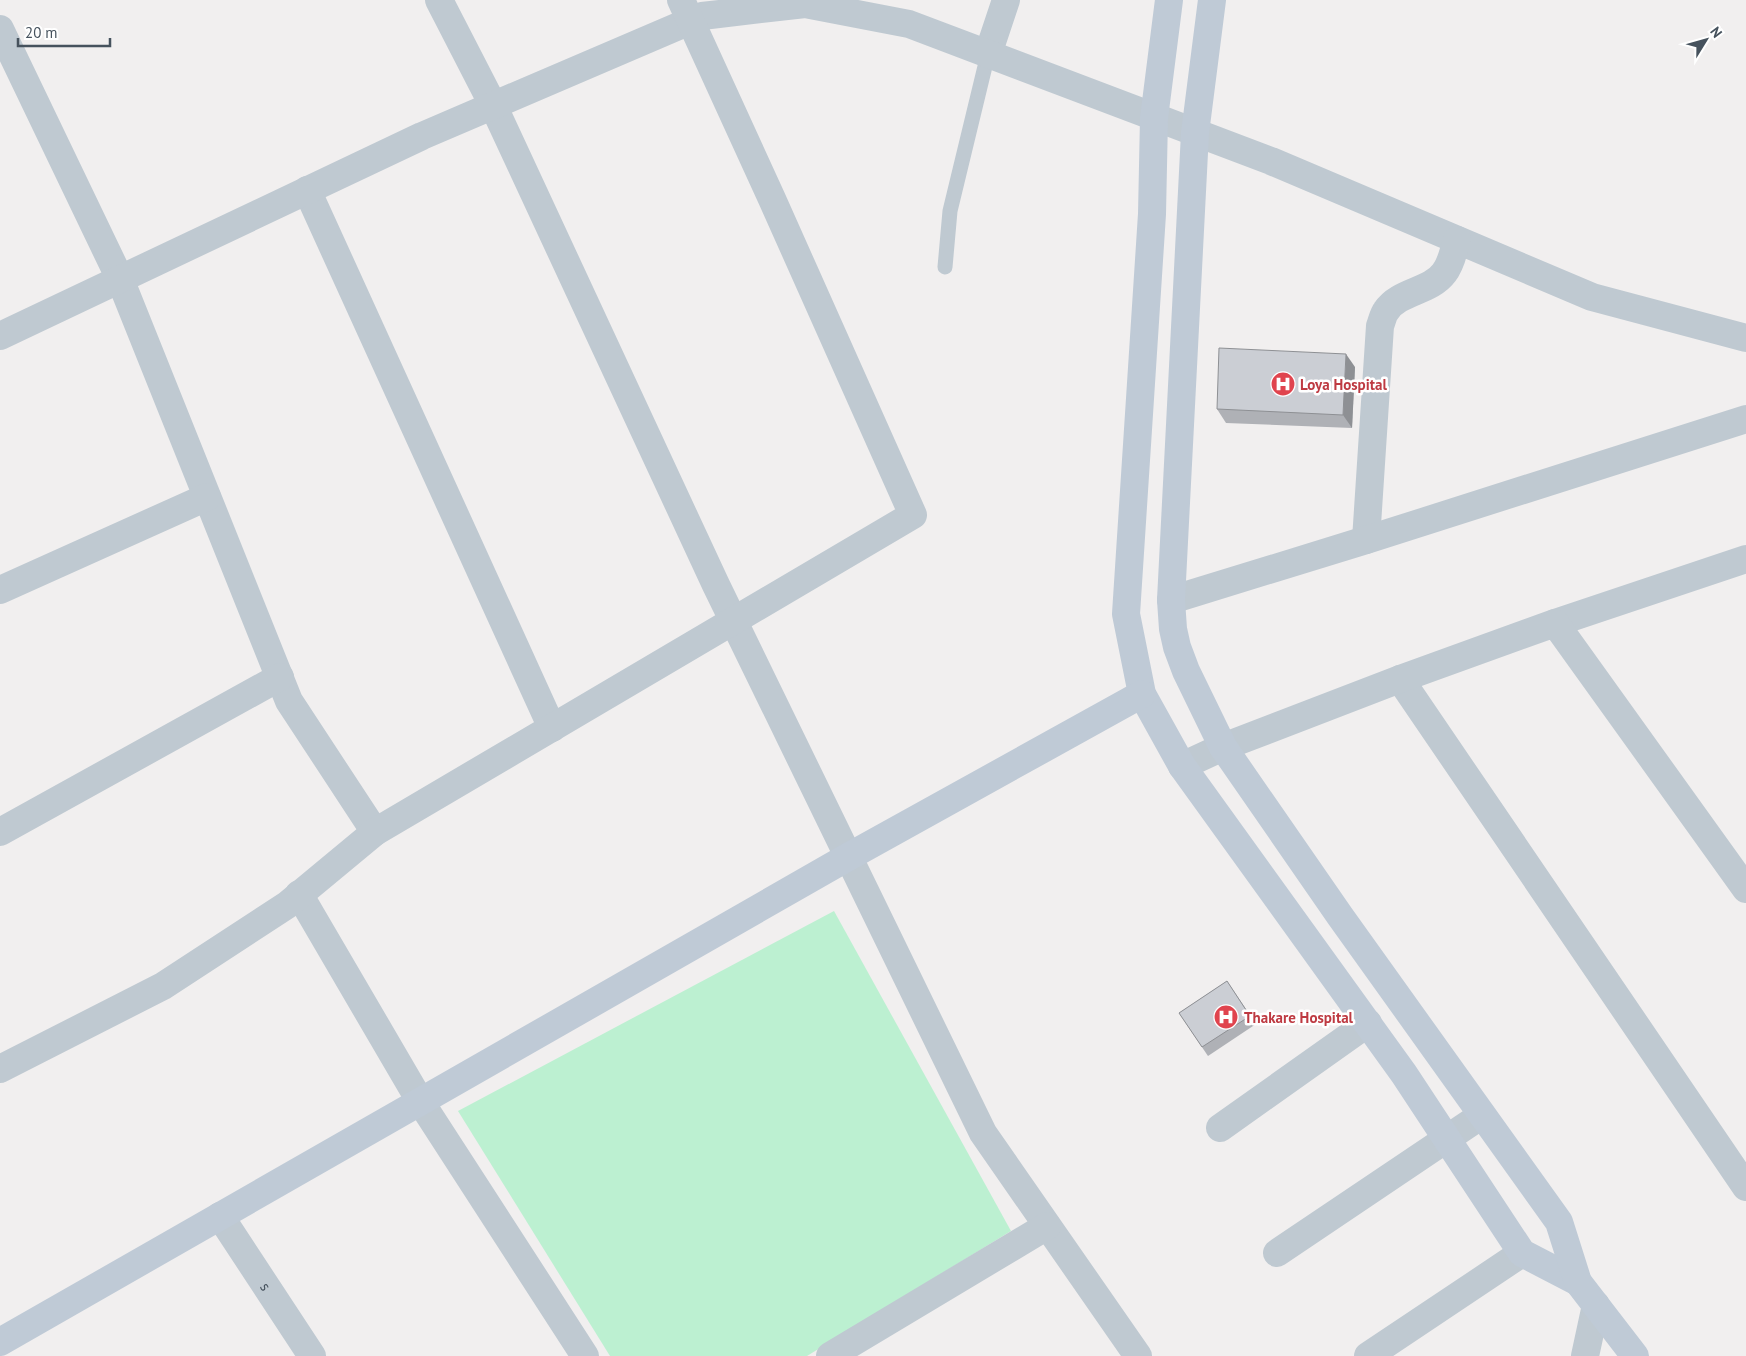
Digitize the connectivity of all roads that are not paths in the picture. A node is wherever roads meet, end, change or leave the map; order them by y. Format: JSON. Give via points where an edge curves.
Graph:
{"nodes":[{"id":1,"x":439,"y":0,"type":"edge"},
{"id":2,"x":1006,"y":0,"type":"edge"},
{"id":3,"x":1169,"y":0,"type":"edge"},
{"id":4,"x":1212,"y":0,"type":"edge"},
{"id":5,"x":686,"y":11,"type":"edge"},
{"id":6,"x":0,"y":29,"type":"edge"},
{"id":7,"x":988,"y":54,"type":"junction"},
{"id":8,"x":493,"y":106,"type":"junction"},
{"id":9,"x":1154,"y":118,"type":"junction"},
{"id":10,"x":1195,"y":133,"type":"junction"},
{"id":11,"x":307,"y":190,"type":"junction"},
{"id":12,"x":1457,"y":240,"type":"junction"},
{"id":13,"x":945,"y":267,"type":"dead end"},
{"id":14,"x":120,"y":279,"type":"junction"},
{"id":15,"x":0,"y":336,"type":"edge"},
{"id":16,"x":1746,"y":338,"type":"edge"},
{"id":17,"x":1746,"y":419,"type":"edge"},
{"id":18,"x":207,"y":497,"type":"junction"},
{"id":19,"x":1366,"y":540,"type":"junction"},
{"id":20,"x":1746,"y":559,"type":"edge"},
{"id":21,"x":0,"y":590,"type":"edge"},
{"id":22,"x":1171,"y":600,"type":"junction"},
{"id":23,"x":733,"y":621,"type":"junction"},
{"id":24,"x":1555,"y":623,"type":"junction"},
{"id":25,"x":280,"y":677,"type":"junction"},
{"id":26,"x":1400,"y":679,"type":"junction"},
{"id":27,"x":1142,"y":694,"type":"junction"},
{"id":28,"x":552,"y":728,"type":"junction"},
{"id":29,"x":1222,"y":747,"type":"junction"},
{"id":30,"x":1182,"y":766,"type":"junction"},
{"id":31,"x":0,"y":832,"type":"edge"},
{"id":32,"x":375,"y":832,"type":"junction"},
{"id":33,"x":848,"y":857,"type":"junction"},
{"id":34,"x":1745,"y":885,"type":"edge"},
{"id":35,"x":299,"y":894,"type":"junction"},
{"id":36,"x":1368,"y":1024,"type":"junction"},
{"id":37,"x":0,"y":1069,"type":"edge"},
{"id":38,"x":420,"y":1101,"type":"junction"},
{"id":39,"x":1482,"y":1115,"type":"junction"},
{"id":40,"x":1220,"y":1128,"type":"dead end"},
{"id":41,"x":1447,"y":1139,"type":"junction"},
{"id":42,"x":1746,"y":1187,"type":"edge"},
{"id":43,"x":220,"y":1216,"type":"junction"},
{"id":44,"x":1047,"y":1226,"type":"junction"},
{"id":45,"x":1277,"y":1253,"type":"dead end"},
{"id":46,"x":1522,"y":1253,"type":"junction"},
{"id":47,"x":1578,"y":1282,"type":"junction"},
{"id":48,"x":1596,"y":1305,"type":"junction"},
{"id":49,"x":0,"y":1342,"type":"edge"},
{"id":50,"x":312,"y":1356,"type":"edge"},
{"id":51,"x":585,"y":1356,"type":"edge"},
{"id":52,"x":830,"y":1356,"type":"edge"},
{"id":53,"x":1138,"y":1356,"type":"edge"},
{"id":54,"x":1368,"y":1356,"type":"edge"},
{"id":55,"x":1585,"y":1356,"type":"edge"},
{"id":56,"x":1634,"y":1356,"type":"edge"}],
"edges":[{"from":1,"to":8,"type":"street"},
{"from":2,"to":7,"type":"street"},
{"from":3,"to":9,"type":"street"},
{"from":4,"to":10,"type":"street"},
{"from":5,"to":7,"type":"street","via":[[702,16],[805,4],[909,24]]},
{"from":5,"to":8,"type":"street"},
{"from":5,"to":23,"type":"street","via":[[913,515]]},
{"from":6,"to":14,"type":"street"},
{"from":7,"to":9,"type":"street"},
{"from":7,"to":13,"type":"lane","via":[[950,211]]},
{"from":8,"to":11,"type":"street"},
{"from":8,"to":23,"type":"street"},
{"from":9,"to":10,"type":"street"},
{"from":9,"to":27,"type":"street","via":[[1152,214],[1126,614]]},
{"from":10,"to":12,"type":"street"},
{"from":10,"to":22,"type":"street"},
{"from":11,"to":14,"type":"street"},
{"from":11,"to":28,"type":"street"},
{"from":12,"to":16,"type":"street","via":[[1592,297]]},
{"from":12,"to":19,"type":"street","via":[[1443,275],[1399,299],[1386,311],[1380,326]]},
{"from":14,"to":15,"type":"street"},
{"from":14,"to":18,"type":"street"},
{"from":17,"to":19,"type":"street"},
{"from":18,"to":21,"type":"street"},
{"from":18,"to":25,"type":"street"},
{"from":19,"to":22,"type":"street"},
{"from":20,"to":24,"type":"street"},
{"from":22,"to":29,"type":"street","via":[[1177,647]]},
{"from":23,"to":28,"type":"street"},
{"from":23,"to":33,"type":"street"},
{"from":24,"to":26,"type":"street"},
{"from":24,"to":34,"type":"street"},
{"from":25,"to":31,"type":"street"},
{"from":25,"to":32,"type":"street","via":[[290,701]]},
{"from":26,"to":29,"type":"street"},
{"from":26,"to":42,"type":"street"},
{"from":27,"to":30,"type":"street"},
{"from":27,"to":33,"type":"street"},
{"from":28,"to":32,"type":"street"},
{"from":29,"to":30,"type":"street"},
{"from":29,"to":39,"type":"street"},
{"from":30,"to":36,"type":"street"},
{"from":32,"to":35,"type":"street"},
{"from":33,"to":38,"type":"street"},
{"from":33,"to":44,"type":"street","via":[[983,1134]]},
{"from":35,"to":37,"type":"street","via":[[163,986]]},
{"from":35,"to":38,"type":"street"},
{"from":36,"to":40,"type":"street"},
{"from":36,"to":41,"type":"street"},
{"from":38,"to":43,"type":"street"},
{"from":38,"to":51,"type":"street"},
{"from":39,"to":41,"type":"street"},
{"from":39,"to":47,"type":"street","via":[[1559,1222]]},
{"from":41,"to":45,"type":"street"},
{"from":41,"to":46,"type":"street"},
{"from":43,"to":49,"type":"street"},
{"from":43,"to":50,"type":"street","name":"s"},
{"from":44,"to":52,"type":"street"},
{"from":44,"to":53,"type":"street"},
{"from":46,"to":47,"type":"street"},
{"from":46,"to":54,"type":"street"},
{"from":47,"to":48,"type":"street"},
{"from":48,"to":55,"type":"street"},
{"from":48,"to":56,"type":"street"}]}
